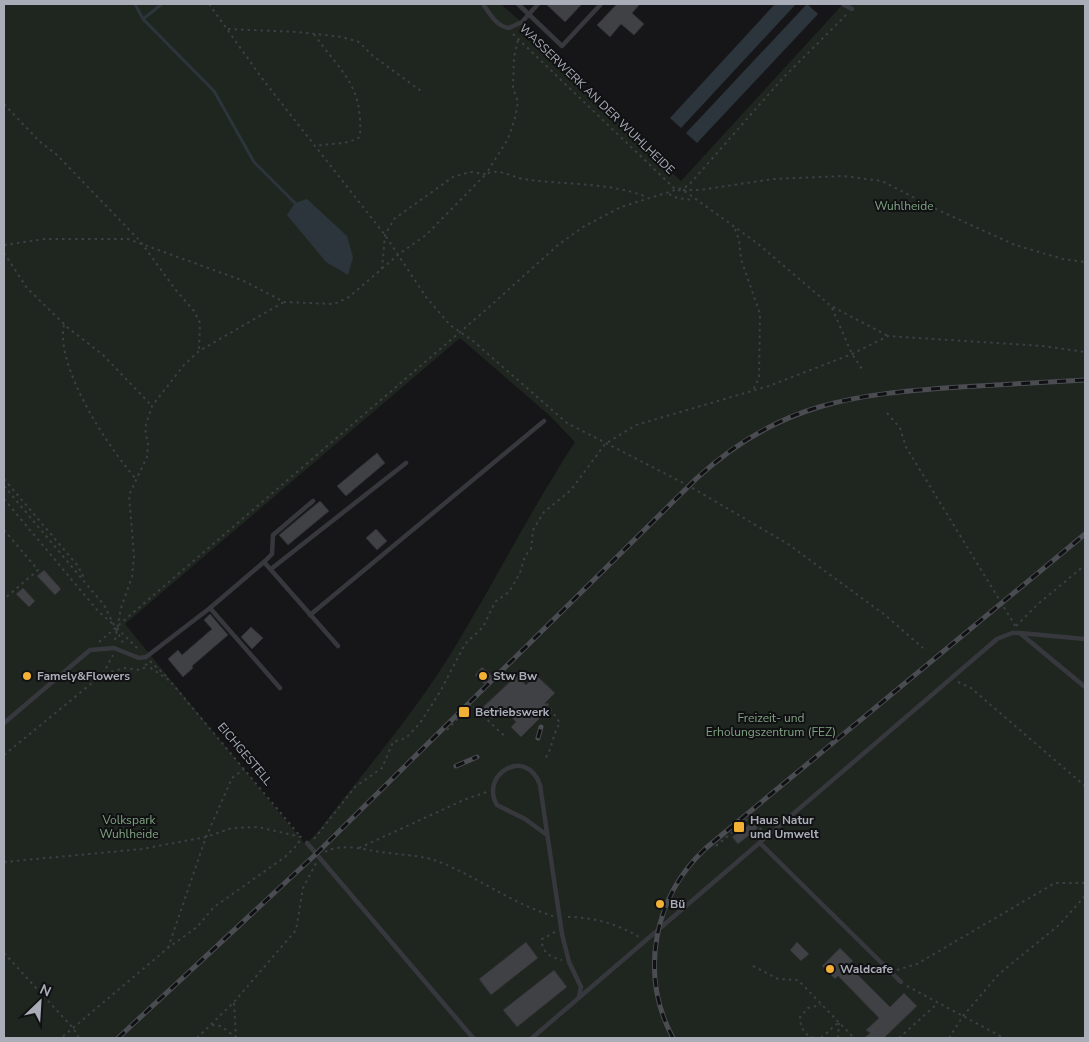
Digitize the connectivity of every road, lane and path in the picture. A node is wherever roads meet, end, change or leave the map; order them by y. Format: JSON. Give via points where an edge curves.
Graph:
{"nodes":[{"id":1,"x":209,"y":4,"type":"edge"},
{"id":2,"x":482,"y":4,"type":"edge"},
{"id":3,"x":518,"y":4,"type":"edge"},
{"id":4,"x":538,"y":4,"type":"edge"},
{"id":5,"x":602,"y":4,"type":"edge"},
{"id":6,"x":843,"y":4,"type":"edge"},
{"id":7,"x":852,"y":9,"type":"joint"},
{"id":8,"x":529,"y":14,"type":"junction"},
{"id":9,"x":509,"y":28,"type":"junction"},
{"id":10,"x":228,"y":30,"type":"junction"},
{"id":11,"x":314,"y":34,"type":"junction"},
{"id":12,"x":518,"y":40,"type":"junction"},
{"id":13,"x":421,"y":91,"type":"dead end"},
{"id":14,"x":4,"y":104,"type":"edge"},
{"id":15,"x":315,"y":146,"type":"junction"},
{"id":16,"x":486,"y":174,"type":"junction"},
{"id":17,"x":676,"y":190,"type":"junction"},
{"id":18,"x":669,"y":194,"type":"junction"},
{"id":19,"x":647,"y":197,"type":"junction"},
{"id":20,"x":694,"y":200,"type":"junction"},
{"id":21,"x":734,"y":227,"type":"junction"},
{"id":22,"x":385,"y":236,"type":"junction"},
{"id":23,"x":140,"y":241,"type":"junction"},
{"id":24,"x":4,"y":245,"type":"edge"},
{"id":25,"x":4,"y":253,"type":"edge"},
{"id":26,"x":399,"y":254,"type":"junction"},
{"id":27,"x":1085,"y":262,"type":"edge"},
{"id":28,"x":382,"y":269,"type":"junction"},
{"id":29,"x":284,"y":302,"type":"junction"},
{"id":30,"x":831,"y":306,"type":"junction"},
{"id":31,"x":64,"y":325,"type":"junction"},
{"id":32,"x":460,"y":332,"type":"junction"},
{"id":33,"x":888,"y":336,"type":"junction"},
{"id":34,"x":199,"y":351,"type":"junction"},
{"id":35,"x":1085,"y":352,"type":"edge"},
{"id":36,"x":852,"y":354,"type":"junction"},
{"id":37,"x":864,"y":372,"type":"dead end"},
{"id":38,"x":753,"y":391,"type":"junction"},
{"id":39,"x":152,"y":406,"type":"junction"},
{"id":40,"x":554,"y":413,"type":"junction"},
{"id":41,"x":886,"y":413,"type":"dead end"},
{"id":42,"x":550,"y":416,"type":"dead end"},
{"id":43,"x":544,"y":420,"type":"dead end"},
{"id":44,"x":605,"y":444,"type":"junction"},
{"id":45,"x":406,"y":462,"type":"dead end"},
{"id":46,"x":4,"y":479,"type":"edge"},
{"id":47,"x":136,"y":479,"type":"junction"},
{"id":48,"x":4,"y":486,"type":"edge"},
{"id":49,"x":4,"y":499,"type":"edge"},
{"id":50,"x":313,"y":502,"type":"dead end"},
{"id":51,"x":4,"y":530,"type":"edge"},
{"id":52,"x":264,"y":562,"type":"junction"},
{"id":53,"x":1085,"y":565,"type":"edge"},
{"id":54,"x":270,"y":569,"type":"junction"},
{"id":55,"x":87,"y":585,"type":"junction"},
{"id":56,"x":4,"y":598,"type":"edge"},
{"id":57,"x":210,"y":608,"type":"junction"},
{"id":58,"x":310,"y":615,"type":"junction"},
{"id":59,"x":1016,"y":626,"type":"junction"},
{"id":60,"x":116,"y":627,"type":"junction"},
{"id":61,"x":1020,"y":633,"type":"junction"},
{"id":62,"x":1004,"y":636,"type":"junction"},
{"id":63,"x":1085,"y":639,"type":"edge"},
{"id":64,"x":338,"y":646,"type":"dead end"},
{"id":65,"x":114,"y":648,"type":"junction"},
{"id":66,"x":923,"y":648,"type":"dead end"},
{"id":67,"x":90,"y":650,"type":"junction"},
{"id":68,"x":125,"y":651,"type":"junction"},
{"id":69,"x":140,"y":661,"type":"dead end"},
{"id":70,"x":148,"y":666,"type":"junction"},
{"id":71,"x":103,"y":674,"type":"junction"},
{"id":72,"x":946,"y":684,"type":"junction"},
{"id":73,"x":280,"y":688,"type":"dead end"},
{"id":74,"x":1085,"y":688,"type":"edge"},
{"id":75,"x":543,"y":698,"type":"dead end"},
{"id":76,"x":4,"y":723,"type":"edge"},
{"id":77,"x":447,"y":730,"type":"dead end"},
{"id":78,"x":507,"y":736,"type":"dead end"},
{"id":79,"x":4,"y":755,"type":"edge"},
{"id":80,"x":544,"y":760,"type":"dead end"},
{"id":81,"x":244,"y":769,"type":"junction"},
{"id":82,"x":1085,"y":786,"type":"edge"},
{"id":83,"x":492,"y":792,"type":"junction"},
{"id":84,"x":547,"y":834,"type":"junction"},
{"id":85,"x":206,"y":837,"type":"junction"},
{"id":86,"x":301,"y":837,"type":"junction"},
{"id":87,"x":768,"y":838,"type":"junction"},
{"id":88,"x":308,"y":844,"type":"junction"},
{"id":89,"x":761,"y":844,"type":"junction"},
{"id":90,"x":716,"y":846,"type":"dead end"},
{"id":91,"x":359,"y":848,"type":"junction"},
{"id":92,"x":319,"y":858,"type":"junction"},
{"id":93,"x":4,"y":862,"type":"edge"},
{"id":94,"x":1085,"y":882,"type":"edge"},
{"id":95,"x":1085,"y":896,"type":"edge"},
{"id":96,"x":560,"y":917,"type":"junction"},
{"id":97,"x":562,"y":934,"type":"junction"},
{"id":98,"x":644,"y":942,"type":"junction"},
{"id":99,"x":168,"y":948,"type":"junction"},
{"id":100,"x":4,"y":953,"type":"edge"},
{"id":101,"x":569,"y":962,"type":"junction"},
{"id":102,"x":753,"y":966,"type":"dead end"},
{"id":103,"x":890,"y":972,"type":"junction"},
{"id":104,"x":901,"y":982,"type":"joint"},
{"id":105,"x":579,"y":999,"type":"junction"},
{"id":106,"x":234,"y":1002,"type":"junction"},
{"id":107,"x":938,"y":1003,"type":"junction"},
{"id":108,"x":822,"y":1004,"type":"junction"},
{"id":109,"x":963,"y":1016,"type":"junction"},
{"id":110,"x":839,"y":1022,"type":"junction"},
{"id":111,"x":212,"y":1025,"type":"junction"},
{"id":112,"x":73,"y":1028,"type":"junction"},
{"id":113,"x":61,"y":1038,"type":"edge"},
{"id":114,"x":79,"y":1038,"type":"edge"},
{"id":115,"x":197,"y":1038,"type":"edge"},
{"id":116,"x":236,"y":1038,"type":"edge"},
{"id":117,"x":473,"y":1038,"type":"edge"},
{"id":118,"x":532,"y":1038,"type":"edge"},
{"id":119,"x":820,"y":1038,"type":"edge"},
{"id":120,"x":838,"y":1038,"type":"edge"},
{"id":121,"x":854,"y":1038,"type":"edge"},
{"id":122,"x":899,"y":1038,"type":"edge"},
{"id":123,"x":949,"y":1038,"type":"edge"},
{"id":124,"x":1004,"y":1038,"type":"edge"}],
"edges":[{"from":1,"to":10,"type":"path"},
{"from":2,"to":9,"type":"lane","name":"WASSERWERK AN DER WUHLHEIDE","via":[[490,16]]},
{"from":3,"to":8,"type":"lane"},
{"from":4,"to":8,"type":"lane"},
{"from":5,"to":8,"type":"lane","via":[[562,46]]},
{"from":6,"to":7,"type":"lane"},
{"from":7,"to":17,"type":"path","via":[[783,78],[692,182]]},
{"from":8,"to":9,"type":"lane","via":[[522,22]]},
{"from":9,"to":12,"type":"path","name":"WASSERWERK AN DER WUHLHEIDE"},
{"from":10,"to":11,"type":"path"},
{"from":10,"to":15,"type":"path"},
{"from":11,"to":13,"type":"path","via":[[359,42]]},
{"from":11,"to":15,"type":"path","via":[[354,89],[360,123],[360,137],[350,143]]},
{"from":12,"to":16,"type":"path","via":[[514,57],[513,88],[518,102],[515,118],[508,139]]},
{"from":12,"to":17,"type":"path","name":"WASSERWERK AN DER WUHLHEIDE"},
{"from":14,"to":23,"type":"path"},
{"from":15,"to":22,"type":"path"},
{"from":16,"to":19,"type":"path","via":[[500,171],[521,178],[624,189]]},
{"from":16,"to":22,"type":"path","via":[[463,173],[445,182],[398,215]]},
{"from":16,"to":26,"type":"path","via":[[426,235]]},
{"from":17,"to":18,"type":"path"},
{"from":17,"to":20,"type":"path","name":"WASSERWERK AN DER WUHLHEIDE","via":[[686,192]]},
{"from":17,"to":27,"type":"path","via":[[700,190],[773,178],[843,176],[882,181],[1015,245]]},
{"from":18,"to":19,"type":"path"},
{"from":18,"to":20,"type":"path"},
{"from":19,"to":32,"type":"path","via":[[602,216],[558,245]]},
{"from":20,"to":21,"type":"path","name":"WASSERWERK AN DER WUHLHEIDE"},
{"from":21,"to":30,"type":"path","name":"WASSERWERK AN DER WUHLHEIDE"},
{"from":21,"to":38,"type":"path","via":[[760,314],[759,378]]},
{"from":22,"to":26,"type":"path"},
{"from":22,"to":28,"type":"path"},
{"from":23,"to":24,"type":"path","via":[[45,239]]},
{"from":23,"to":29,"type":"path","via":[[244,281]]},
{"from":23,"to":34,"type":"path","via":[[194,311],[200,323]]},
{"from":25,"to":31,"type":"path","via":[[27,288]]},
{"from":26,"to":28,"type":"path"},
{"from":26,"to":32,"type":"path","via":[[426,296],[445,320]]},
{"from":28,"to":29,"type":"path","via":[[349,298],[334,304]]},
{"from":29,"to":34,"type":"path"},
{"from":30,"to":33,"type":"path"},
{"from":30,"to":36,"type":"path"},
{"from":31,"to":39,"type":"path","via":[[103,355]]},
{"from":31,"to":47,"type":"path","via":[[62,338],[66,364],[94,420],[122,464]]},
{"from":32,"to":40,"type":"path"},
{"from":32,"to":60,"type":"path"},
{"from":33,"to":35,"type":"path","via":[[1043,346]]},
{"from":33,"to":36,"type":"path"},
{"from":34,"to":39,"type":"path"},
{"from":36,"to":37,"type":"path"},
{"from":36,"to":38,"type":"path"},
{"from":38,"to":44,"type":"path","via":[[647,421]]},
{"from":39,"to":47,"type":"path","via":[[145,428],[147,457]]},
{"from":40,"to":42,"type":"path"},
{"from":40,"to":44,"type":"path"},
{"from":41,"to":59,"type":"path","via":[[900,428],[906,447]]},
{"from":43,"to":58,"type":"lane"},
{"from":44,"to":66,"type":"path","via":[[689,486],[788,544]]},
{"from":44,"to":88,"type":"path","via":[[570,490],[544,512],[534,530],[531,549],[525,556],[520,573],[505,596],[495,602],[483,627],[466,644],[420,723],[406,738],[393,742],[382,768],[355,787]]},
{"from":45,"to":54,"type":"lane"},
{"from":46,"to":55,"type":"path","via":[[78,566]]},
{"from":47,"to":60,"type":"path","via":[[129,495],[134,556],[132,577]]},
{"from":48,"to":55,"type":"path"},
{"from":49,"to":60,"type":"path","via":[[98,611]]},
{"from":50,"to":52,"type":"lane","via":[[273,535],[272,554]]},
{"from":51,"to":56,"type":"path","via":[[38,570]]},
{"from":52,"to":54,"type":"lane"},
{"from":52,"to":57,"type":"lane"},
{"from":53,"to":59,"type":"path"},
{"from":54,"to":58,"type":"lane"},
{"from":55,"to":60,"type":"path","via":[[104,605]]},
{"from":57,"to":68,"type":"lane","via":[[146,657],[139,658]]},
{"from":57,"to":73,"type":"lane"},
{"from":58,"to":64,"type":"lane"},
{"from":59,"to":61,"type":"path"},
{"from":59,"to":62,"type":"path"},
{"from":60,"to":65,"type":"path"},
{"from":60,"to":67,"type":"path"},
{"from":60,"to":68,"type":"path","via":[[124,641]]},
{"from":61,"to":62,"type":"lane"},
{"from":61,"to":63,"type":"lane"},
{"from":61,"to":74,"type":"lane"},
{"from":62,"to":72,"type":"lane"},
{"from":65,"to":67,"type":"lane"},
{"from":65,"to":68,"type":"lane"},
{"from":65,"to":71,"type":"path"},
{"from":67,"to":76,"type":"lane"},
{"from":69,"to":70,"type":"path","name":"EICHGESTELL"},
{"from":70,"to":71,"type":"path","via":[[140,670],[125,668]]},
{"from":70,"to":81,"type":"path","name":"EICHGESTELL","via":[[170,681]]},
{"from":71,"to":79,"type":"path"},
{"from":72,"to":82,"type":"path","via":[[958,682],[970,688]]},
{"from":72,"to":87,"type":"lane"},
{"from":75,"to":80,"type":"path","via":[[560,723]]},
{"from":77,"to":78,"type":"path","via":[[471,704]]},
{"from":81,"to":85,"type":"path","via":[[232,778]]},
{"from":81,"to":86,"type":"path","name":"EICHGESTELL"},
{"from":83,"to":84,"type":"lane","via":[[502,809]]},
{"from":83,"to":84,"type":"lane","via":[[496,780],[507,768],[517,765],[530,769],[540,785]]},
{"from":83,"to":91,"type":"path","via":[[466,799]]},
{"from":84,"to":96,"type":"lane"},
{"from":85,"to":86,"type":"path","via":[[232,828],[258,827]]},
{"from":85,"to":93,"type":"path","via":[[142,849]]},
{"from":85,"to":99,"type":"path"},
{"from":86,"to":88,"type":"path","name":"EICHGESTELL"},
{"from":86,"to":99,"type":"path","via":[[285,857],[233,891],[197,927]]},
{"from":87,"to":89,"type":"lane"},
{"from":87,"to":90,"type":"path","via":[[749,818]]},
{"from":88,"to":92,"type":"lane"},
{"from":89,"to":98,"type":"lane"},
{"from":89,"to":103,"type":"lane"},
{"from":91,"to":92,"type":"path","via":[[329,850]]},
{"from":91,"to":96,"type":"path","via":[[434,860],[519,904]]},
{"from":92,"to":106,"type":"path","via":[[303,888],[296,930]]},
{"from":92,"to":117,"type":"lane"},
{"from":94,"to":103,"type":"path","via":[[1055,883],[916,964]]},
{"from":95,"to":109,"type":"path","via":[[1059,925],[999,974]]},
{"from":96,"to":97,"type":"lane"},
{"from":96,"to":98,"type":"path","via":[[583,917],[612,924]]},
{"from":97,"to":101,"type":"lane"},
{"from":97,"to":101,"type":"path","via":[[545,935],[542,948],[553,957]]},
{"from":98,"to":105,"type":"lane"},
{"from":99,"to":112,"type":"path"},
{"from":100,"to":112,"type":"path"},
{"from":101,"to":105,"type":"lane","via":[[581,987]]},
{"from":102,"to":108,"type":"path","via":[[778,979],[798,980]]},
{"from":103,"to":104,"type":"lane"},
{"from":104,"to":107,"type":"path"},
{"from":105,"to":118,"type":"lane"},
{"from":106,"to":111,"type":"path"},
{"from":106,"to":116,"type":"path"},
{"from":107,"to":109,"type":"path"},
{"from":107,"to":122,"type":"path"},
{"from":108,"to":110,"type":"path"},
{"from":108,"to":119,"type":"path","via":[[808,1008],[800,1018],[801,1027],[809,1037]]},
{"from":109,"to":123,"type":"path"},
{"from":109,"to":124,"type":"path"},
{"from":110,"to":119,"type":"path"},
{"from":110,"to":120,"type":"path"},
{"from":110,"to":121,"type":"path"},
{"from":111,"to":115,"type":"path"},
{"from":111,"to":116,"type":"path","via":[[221,1026]]},
{"from":112,"to":113,"type":"path"},
{"from":112,"to":114,"type":"path"}]}
